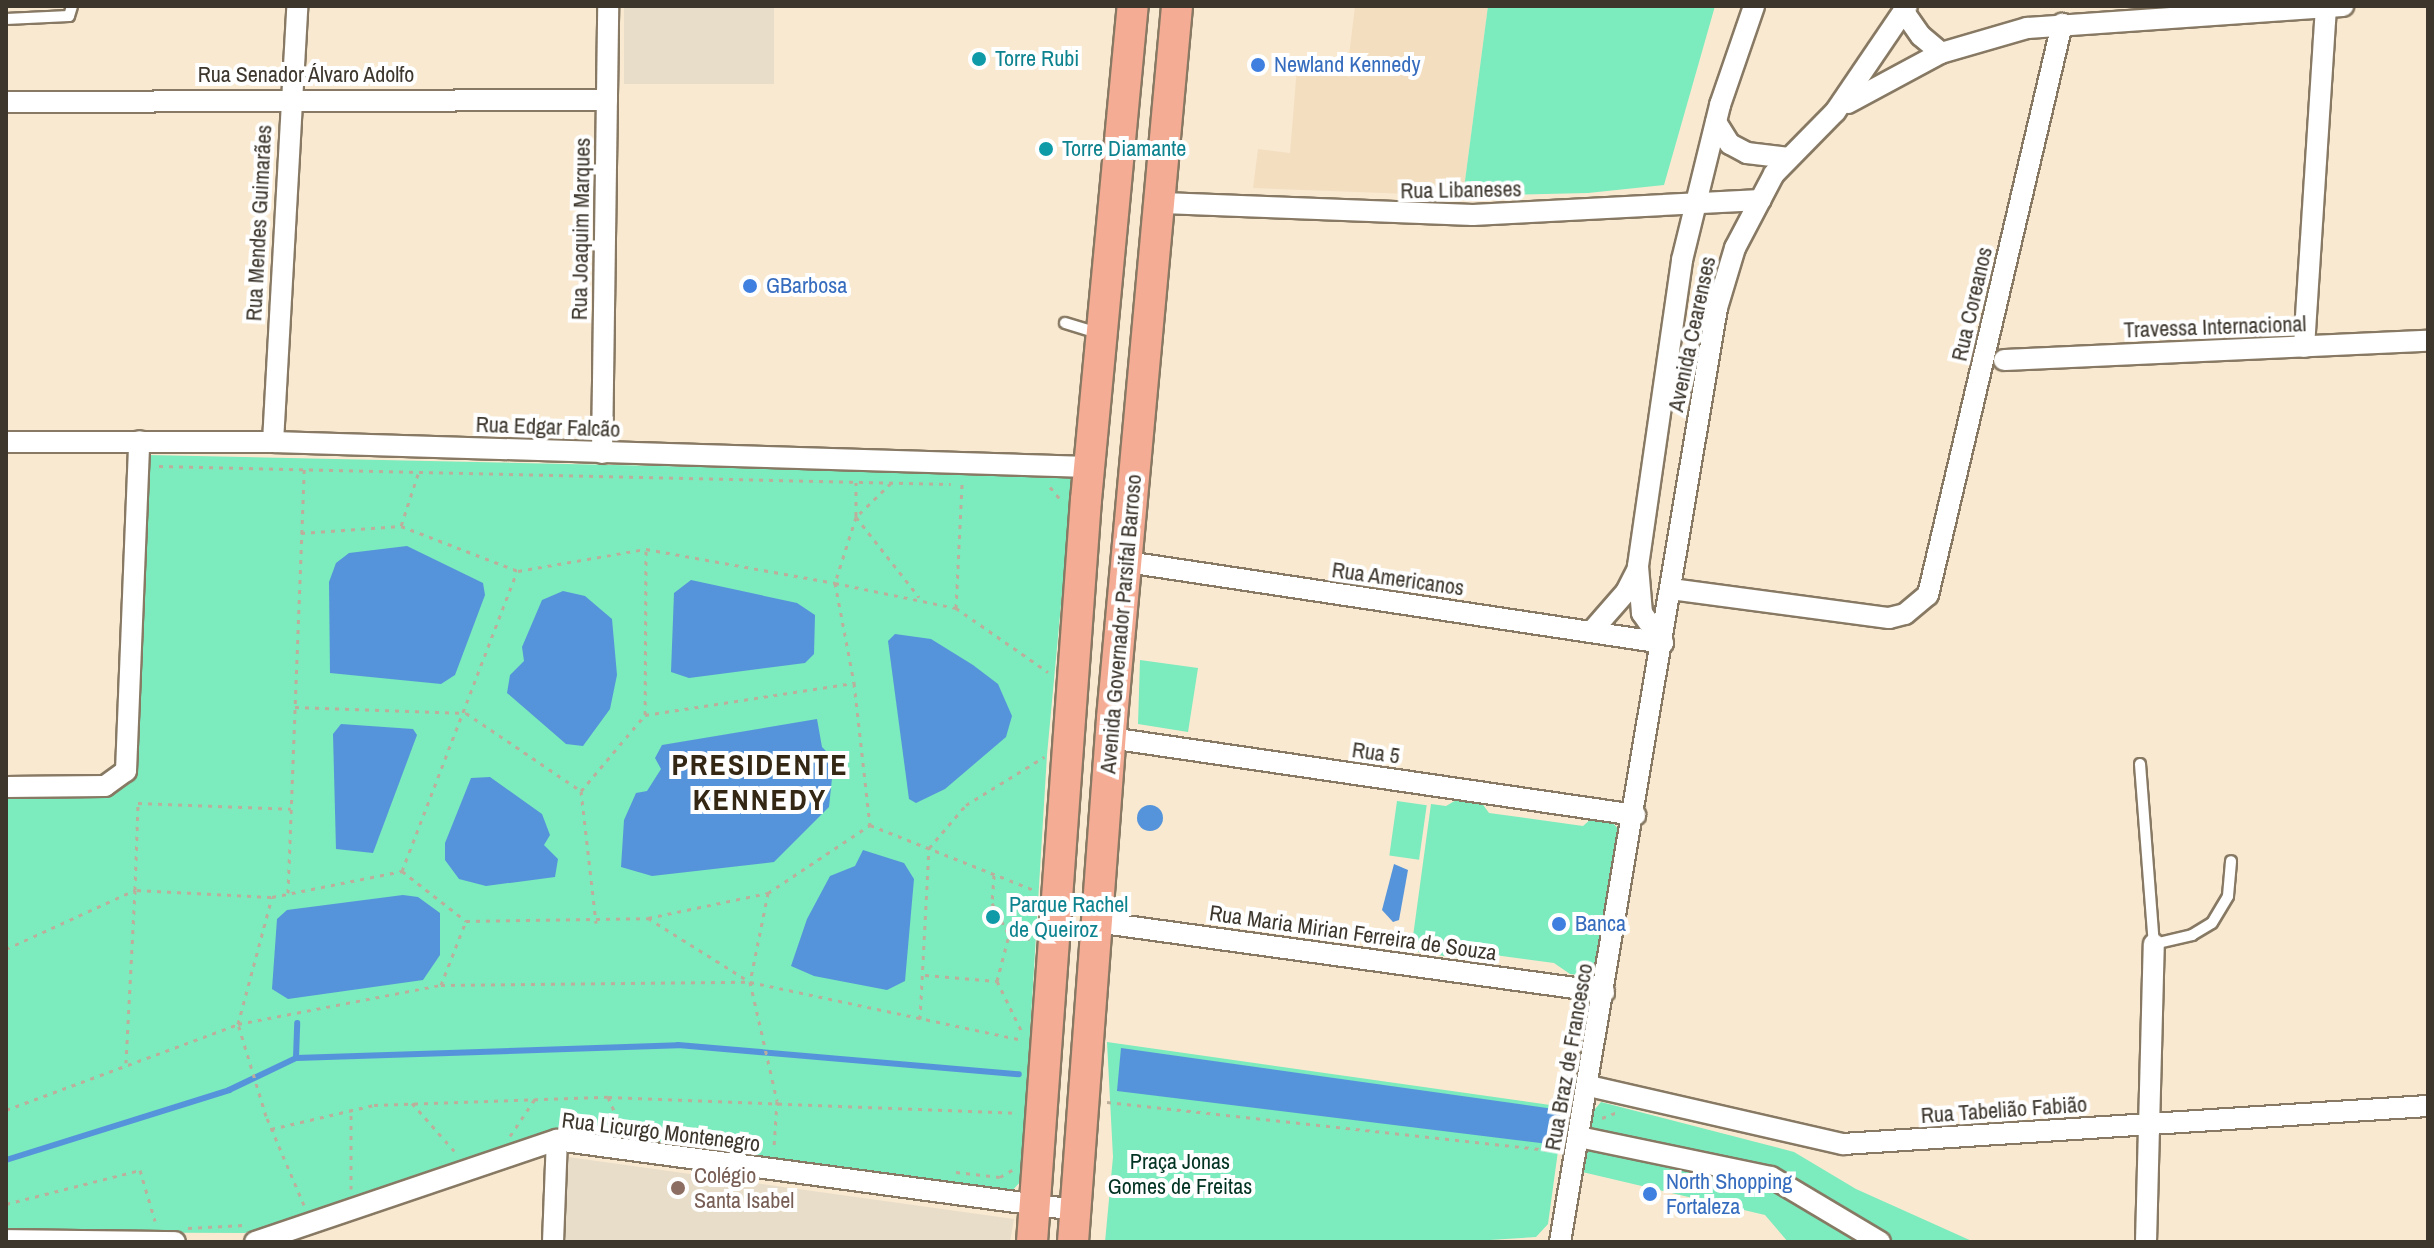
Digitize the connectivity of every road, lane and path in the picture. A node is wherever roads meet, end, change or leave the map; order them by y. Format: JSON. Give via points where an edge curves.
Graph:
{"nodes":[{"id":1,"x":72,"y":6,"type":"edge"},
{"id":2,"x":297,"y":6,"type":"edge"},
{"id":3,"x":608,"y":6,"type":"edge"},
{"id":4,"x":1133,"y":6,"type":"edge"},
{"id":5,"x":1177,"y":6,"type":"edge"},
{"id":6,"x":1754,"y":6,"type":"edge"},
{"id":7,"x":2326,"y":6,"type":"edge"},
{"id":8,"x":2343,"y":6,"type":"edge"},
{"id":9,"x":1906,"y":9,"type":"edge"},
{"id":10,"x":6,"y":19,"type":"edge"},
{"id":11,"x":2062,"y":24,"type":"junction"},
{"id":12,"x":1941,"y":53,"type":"junction"},
{"id":13,"x":290,"y":98,"type":"junction"},
{"id":14,"x":607,"y":100,"type":"junction"},
{"id":15,"x":6,"y":102,"type":"edge"},
{"id":16,"x":1835,"y":112,"type":"junction"},
{"id":17,"x":1716,"y":122,"type":"junction"},
{"id":18,"x":1789,"y":158,"type":"junction"},
{"id":19,"x":1761,"y":200,"type":"junction"},
{"id":20,"x":1163,"y":203,"type":"junction"},
{"id":21,"x":1694,"y":204,"type":"junction"},
{"id":22,"x":1065,"y":323,"type":"dead end"},
{"id":23,"x":1103,"y":334,"type":"junction"},
{"id":24,"x":2428,"y":341,"type":"edge"},
{"id":25,"x":2304,"y":347,"type":"junction"},
{"id":26,"x":2004,"y":360,"type":"dead end"},
{"id":27,"x":139,"y":441,"type":"junction"},
{"id":28,"x":6,"y":442,"type":"edge"},
{"id":29,"x":273,"y":442,"type":"junction"},
{"id":30,"x":602,"y":453,"type":"junction"},
{"id":31,"x":1089,"y":467,"type":"junction"},
{"id":32,"x":304,"y":469,"type":"junction"},
{"id":33,"x":419,"y":472,"type":"junction"},
{"id":34,"x":155,"y":481,"type":"dead end"},
{"id":35,"x":856,"y":482,"type":"junction"},
{"id":36,"x":891,"y":483,"type":"junction"},
{"id":37,"x":962,"y":484,"type":"junction"},
{"id":38,"x":977,"y":485,"type":"dead end"},
{"id":39,"x":1048,"y":485,"type":"dead end"},
{"id":40,"x":1062,"y":503,"type":"dead end"},
{"id":41,"x":856,"y":517,"type":"junction"},
{"id":42,"x":401,"y":526,"type":"junction"},
{"id":43,"x":301,"y":533,"type":"junction"},
{"id":44,"x":646,"y":549,"type":"junction"},
{"id":45,"x":1127,"y":562,"type":"junction"},
{"id":46,"x":1638,"y":566,"type":"junction"},
{"id":47,"x":518,"y":571,"type":"junction"},
{"id":48,"x":835,"y":583,"type":"junction"},
{"id":49,"x":1671,"y":589,"type":"junction"},
{"id":50,"x":919,"y":597,"type":"junction"},
{"id":51,"x":956,"y":608,"type":"junction"},
{"id":52,"x":1591,"y":632,"type":"junction"},
{"id":53,"x":1663,"y":643,"type":"junction"},
{"id":54,"x":1054,"y":659,"type":"dead end"},
{"id":55,"x":854,"y":683,"type":"junction"},
{"id":56,"x":295,"y":707,"type":"junction"},
{"id":57,"x":466,"y":713,"type":"junction"},
{"id":58,"x":645,"y":715,"type":"junction"},
{"id":59,"x":1111,"y":728,"type":"junction"},
{"id":60,"x":1046,"y":764,"type":"dead end"},
{"id":61,"x":2140,"y":764,"type":"dead end"},
{"id":62,"x":6,"y":787,"type":"edge"},
{"id":63,"x":581,"y":791,"type":"junction"},
{"id":64,"x":133,"y":796,"type":"dead end"},
{"id":65,"x":138,"y":803,"type":"junction"},
{"id":66,"x":291,"y":809,"type":"junction"},
{"id":67,"x":1635,"y":815,"type":"junction"},
{"id":68,"x":870,"y":825,"type":"junction"},
{"id":69,"x":929,"y":848,"type":"junction"},
{"id":70,"x":2231,"y":861,"type":"dead end"},
{"id":71,"x":402,"y":871,"type":"junction"},
{"id":72,"x":994,"y":875,"type":"junction"},
{"id":73,"x":1038,"y":875,"type":"dead end"},
{"id":74,"x":135,"y":890,"type":"junction"},
{"id":75,"x":1037,"y":891,"type":"junction"},
{"id":76,"x":768,"y":893,"type":"junction"},
{"id":77,"x":288,"y":894,"type":"junction"},
{"id":78,"x":272,"y":897,"type":"junction"},
{"id":79,"x":1036,"y":904,"type":"dead end"},
{"id":80,"x":648,"y":918,"type":"junction"},
{"id":81,"x":466,"y":921,"type":"junction"},
{"id":82,"x":1096,"y":922,"type":"junction"},
{"id":83,"x":596,"y":923,"type":"junction"},
{"id":84,"x":1034,"y":929,"type":"dead end"},
{"id":85,"x":1009,"y":935,"type":"junction"},
{"id":86,"x":2154,"y":944,"type":"junction"},
{"id":87,"x":6,"y":949,"type":"edge"},
{"id":88,"x":925,"y":975,"type":"junction"},
{"id":89,"x":997,"y":981,"type":"junction"},
{"id":90,"x":750,"y":982,"type":"junction"},
{"id":91,"x":441,"y":985,"type":"junction"},
{"id":92,"x":1604,"y":992,"type":"junction"},
{"id":93,"x":920,"y":1019,"type":"junction"},
{"id":94,"x":238,"y":1024,"type":"junction"},
{"id":95,"x":1027,"y":1026,"type":"dead end"},
{"id":96,"x":1026,"y":1041,"type":"junction"},
{"id":97,"x":1025,"y":1055,"type":"dead end"},
{"id":98,"x":126,"y":1065,"type":"junction"},
{"id":99,"x":1589,"y":1086,"type":"junction"},
{"id":100,"x":608,"y":1097,"type":"junction"},
{"id":101,"x":535,"y":1099,"type":"junction"},
{"id":102,"x":1083,"y":1099,"type":"junction"},
{"id":103,"x":777,"y":1101,"type":"junction"},
{"id":104,"x":412,"y":1103,"type":"junction"},
{"id":105,"x":2428,"y":1106,"type":"edge"},
{"id":106,"x":351,"y":1109,"type":"junction"},
{"id":107,"x":6,"y":1110,"type":"edge"},
{"id":108,"x":1021,"y":1114,"type":"dead end"},
{"id":109,"x":2153,"y":1124,"type":"junction"},
{"id":110,"x":271,"y":1129,"type":"junction"},
{"id":111,"x":610,"y":1130,"type":"dead end"},
{"id":112,"x":520,"y":1135,"type":"dead end"},
{"id":113,"x":557,"y":1140,"type":"junction"},
{"id":114,"x":1578,"y":1145,"type":"junction"},
{"id":115,"x":759,"y":1150,"type":"dead end"},
{"id":116,"x":470,"y":1151,"type":"dead end"},
{"id":117,"x":458,"y":1155,"type":"junction"},
{"id":118,"x":1016,"y":1155,"type":"dead end"},
{"id":119,"x":445,"y":1160,"type":"dead end"},
{"id":120,"x":955,"y":1172,"type":"dead end"},
{"id":121,"x":364,"y":1186,"type":"dead end"},
{"id":122,"x":351,"y":1190,"type":"junction"},
{"id":123,"x":339,"y":1194,"type":"dead end"},
{"id":124,"x":316,"y":1202,"type":"dead end"},
{"id":125,"x":6,"y":1204,"type":"edge"},
{"id":126,"x":304,"y":1205,"type":"junction"},
{"id":127,"x":1036,"y":1205,"type":"junction"},
{"id":128,"x":290,"y":1210,"type":"dead end"},
{"id":129,"x":1075,"y":1210,"type":"junction"},
{"id":130,"x":142,"y":1227,"type":"dead end"},
{"id":131,"x":251,"y":1233,"type":"edge"},
{"id":132,"x":174,"y":1235,"type":"edge"},
{"id":133,"x":6,"y":1240,"type":"edge"},
{"id":134,"x":553,"y":1242,"type":"edge"},
{"id":135,"x":1032,"y":1242,"type":"edge"},
{"id":136,"x":1073,"y":1242,"type":"edge"},
{"id":137,"x":1560,"y":1242,"type":"edge"},
{"id":138,"x":1880,"y":1242,"type":"edge"},
{"id":139,"x":2146,"y":1242,"type":"edge"}],
"edges":[{"from":1,"to":10,"type":"lane","via":[[69,16]]},
{"from":2,"to":13,"type":"street","name":"Rua Mendes Guimarães"},
{"from":3,"to":14,"type":"street","name":"Rua Joaquim Marques"},
{"from":4,"to":23,"type":"main road","name":"Avenida Governador Parsifal Barroso"},
{"from":5,"to":20,"type":"main road","name":"Avenida Governador Parsifal Barroso"},
{"from":6,"to":17,"type":"street","name":"Avenida Cearenses"},
{"from":7,"to":8,"type":"street"},
{"from":7,"to":11,"type":"street"},
{"from":7,"to":25,"type":"street"},
{"from":9,"to":12,"type":"street","via":[[1921,36]]},
{"from":9,"to":16,"type":"street","name":"Avenida Cearenses"},
{"from":11,"to":12,"type":"street"},
{"from":11,"to":49,"type":"street","name":"Rua Coreanos","via":[[1928,595],[1905,614],[1889,618]]},
{"from":12,"to":16,"type":"street","via":[[1874,85]]},
{"from":13,"to":14,"type":"street","name":"Rua Senador Álvaro Adolfo"},
{"from":13,"to":15,"type":"street","name":"Rua Senador Álvaro Adolfo"},
{"from":13,"to":29,"type":"street","name":"Rua Mendes Guimarães"},
{"from":14,"to":30,"type":"street","name":"Rua Joaquim Marques"},
{"from":16,"to":18,"type":"street","name":"Avenida Cearenses"},
{"from":17,"to":18,"type":"street","via":[[1730,144],[1747,153]]},
{"from":17,"to":21,"type":"street","name":"Avenida Cearenses"},
{"from":18,"to":19,"type":"street","name":"Avenida Cearenses"},
{"from":19,"to":21,"type":"street","name":"Rua Libaneses"},
{"from":19,"to":49,"type":"street","name":"Avenida Cearenses","via":[[1735,248],[1717,308]]},
{"from":20,"to":21,"type":"street","name":"Rua Libaneses","via":[[1390,215]]},
{"from":20,"to":45,"type":"main road","name":"Avenida Governador Parsifal Barroso"},
{"from":21,"to":46,"type":"street","name":"Avenida Cearenses"},
{"from":22,"to":23,"type":"lane"},
{"from":23,"to":31,"type":"main road","name":"Avenida Governador Parsifal Barroso"},
{"from":24,"to":25,"type":"street","name":"Travessa Internacional"},
{"from":25,"to":26,"type":"street","name":"Travessa Internacional"},
{"from":27,"to":28,"type":"street","name":"Rua Edgar Falcão"},
{"from":27,"to":29,"type":"street","name":"Rua Edgar Falcão"},
{"from":27,"to":62,"type":"street","via":[[126,771],[105,786]]},
{"from":29,"to":30,"type":"street","name":"Rua Edgar Falcão"},
{"from":30,"to":31,"type":"street","name":"Rua Edgar Falcão"},
{"from":31,"to":59,"type":"main road","via":[[1111,478],[1120,503],[1106,666]]},
{"from":31,"to":127,"type":"main road","name":"Avenida Governador Parsifal Barroso"},
{"from":32,"to":33,"type":"path"},
{"from":32,"to":34,"type":"path","via":[[156,465]]},
{"from":32,"to":43,"type":"path"},
{"from":33,"to":35,"type":"path"},
{"from":33,"to":42,"type":"path"},
{"from":35,"to":36,"type":"path"},
{"from":35,"to":41,"type":"path"},
{"from":36,"to":37,"type":"path"},
{"from":36,"to":41,"type":"path"},
{"from":37,"to":38,"type":"path"},
{"from":37,"to":51,"type":"path"},
{"from":39,"to":40,"type":"path"},
{"from":41,"to":48,"type":"path"},
{"from":41,"to":50,"type":"path"},
{"from":42,"to":43,"type":"path"},
{"from":42,"to":47,"type":"path"},
{"from":43,"to":56,"type":"path"},
{"from":44,"to":47,"type":"path"},
{"from":44,"to":48,"type":"path"},
{"from":44,"to":58,"type":"path"},
{"from":45,"to":52,"type":"street","name":"Rua Americanos"},
{"from":45,"to":59,"type":"main road","name":"Avenida Governador Parsifal Barroso"},
{"from":46,"to":52,"type":"street","name":"Avenida Cearenses","via":[[1626,592]]},
{"from":46,"to":53,"type":"street","name":"Avenida Cearenses","via":[[1642,613]]},
{"from":47,"to":57,"type":"path"},
{"from":48,"to":50,"type":"path"},
{"from":48,"to":55,"type":"path"},
{"from":49,"to":53,"type":"street","name":"Avenida Cearenses"},
{"from":50,"to":51,"type":"path"},
{"from":51,"to":54,"type":"path","via":[[1053,675]]},
{"from":52,"to":53,"type":"street","name":"Rua Americanos"},
{"from":53,"to":67,"type":"street","name":"Rua Braz de Francesco"},
{"from":55,"to":58,"type":"path"},
{"from":55,"to":68,"type":"path"},
{"from":56,"to":57,"type":"path"},
{"from":56,"to":66,"type":"path"},
{"from":57,"to":63,"type":"path"},
{"from":57,"to":71,"type":"path"},
{"from":58,"to":63,"type":"path"},
{"from":59,"to":67,"type":"street","name":"Rua 5"},
{"from":59,"to":82,"type":"main road","name":"Avenida Governador Parsifal Barroso"},
{"from":60,"to":69,"type":"path","via":[[1047,753],[966,805]]},
{"from":61,"to":86,"type":"lane"},
{"from":63,"to":83,"type":"path"},
{"from":64,"to":65,"type":"path"},
{"from":65,"to":66,"type":"path"},
{"from":65,"to":74,"type":"path"},
{"from":66,"to":77,"type":"path"},
{"from":67,"to":92,"type":"street","name":"Rua Braz de Francesco"},
{"from":68,"to":69,"type":"path"},
{"from":68,"to":76,"type":"path"},
{"from":69,"to":72,"type":"path"},
{"from":69,"to":88,"type":"path"},
{"from":70,"to":86,"type":"lane","via":[[2228,896],[2212,923],[2192,935]]},
{"from":71,"to":77,"type":"path"},
{"from":71,"to":81,"type":"path"},
{"from":72,"to":75,"type":"path"},
{"from":72,"to":85,"type":"path","via":[[992,903]]},
{"from":73,"to":75,"type":"path"},
{"from":74,"to":78,"type":"path"},
{"from":74,"to":87,"type":"path"},
{"from":74,"to":98,"type":"path"},
{"from":75,"to":79,"type":"path"},
{"from":76,"to":80,"type":"path"},
{"from":76,"to":90,"type":"path"},
{"from":77,"to":78,"type":"path"},
{"from":78,"to":94,"type":"path"},
{"from":80,"to":83,"type":"path"},
{"from":80,"to":90,"type":"path"},
{"from":81,"to":83,"type":"path"},
{"from":81,"to":91,"type":"path"},
{"from":82,"to":92,"type":"street","name":"Rua Maria Mirian Ferreira de Souza"},
{"from":82,"to":102,"type":"main road","name":"Avenida Governador Parsifal Barroso"},
{"from":84,"to":85,"type":"path","via":[[1033,941]]},
{"from":85,"to":89,"type":"path"},
{"from":86,"to":109,"type":"street"},
{"from":88,"to":89,"type":"path"},
{"from":88,"to":93,"type":"path"},
{"from":89,"to":96,"type":"path"},
{"from":90,"to":91,"type":"path"},
{"from":90,"to":93,"type":"path"},
{"from":90,"to":103,"type":"path"},
{"from":91,"to":94,"type":"path"},
{"from":92,"to":99,"type":"street","name":"Rua Braz de Francesco"},
{"from":93,"to":96,"type":"path"},
{"from":94,"to":98,"type":"path"},
{"from":94,"to":110,"type":"path"},
{"from":95,"to":96,"type":"path"},
{"from":96,"to":97,"type":"path"},
{"from":98,"to":107,"type":"path"},
{"from":99,"to":109,"type":"street","name":"Rua Tabelião Fabião","via":[[1843,1144]]},
{"from":99,"to":114,"type":"street","name":"Rua Braz de Francesco"},
{"from":100,"to":101,"type":"path"},
{"from":100,"to":103,"type":"path"},
{"from":100,"to":111,"type":"path","via":[[624,1132]]},
{"from":101,"to":104,"type":"path"},
{"from":101,"to":112,"type":"path","via":[[508,1139]]},
{"from":102,"to":114,"type":"path"},
{"from":102,"to":129,"type":"main road","name":"Avenida Governador Parsifal Barroso"},
{"from":103,"to":108,"type":"path"},
{"from":103,"to":115,"type":"path","via":[[774,1152]]},
{"from":104,"to":106,"type":"path"},
{"from":104,"to":117,"type":"path"},
{"from":105,"to":109,"type":"street","name":"Rua Tabelião Fabião"},
{"from":106,"to":110,"type":"path"},
{"from":106,"to":122,"type":"path"},
{"from":109,"to":139,"type":"street"},
{"from":110,"to":126,"type":"path"},
{"from":113,"to":127,"type":"street","name":"Rua Licurgo Montenegro"},
{"from":113,"to":131,"type":"street","name":"Rua Licurgo Montenegro"},
{"from":113,"to":134,"type":"street"},
{"from":114,"to":137,"type":"street","name":"Rua Braz de Francesco"},
{"from":114,"to":138,"type":"street","via":[[1771,1177]]},
{"from":116,"to":117,"type":"path"},
{"from":117,"to":119,"type":"path"},
{"from":118,"to":120,"type":"path","via":[[1014,1169],[1000,1177]]},
{"from":121,"to":122,"type":"path"},
{"from":122,"to":123,"type":"path"},
{"from":124,"to":126,"type":"path"},
{"from":125,"to":130,"type":"path","via":[[140,1170],[157,1228]]},
{"from":126,"to":128,"type":"path"},
{"from":127,"to":129,"type":"street","name":"Rua Licurgo Montenegro"},
{"from":127,"to":135,"type":"main road","name":"Avenida Governador Parsifal Barroso"},
{"from":129,"to":136,"type":"main road","name":"Avenida Governador Parsifal Barroso"},
{"from":131,"to":132,"type":"path","via":[[233,1229]]},
{"from":132,"to":133,"type":"street"}]}
